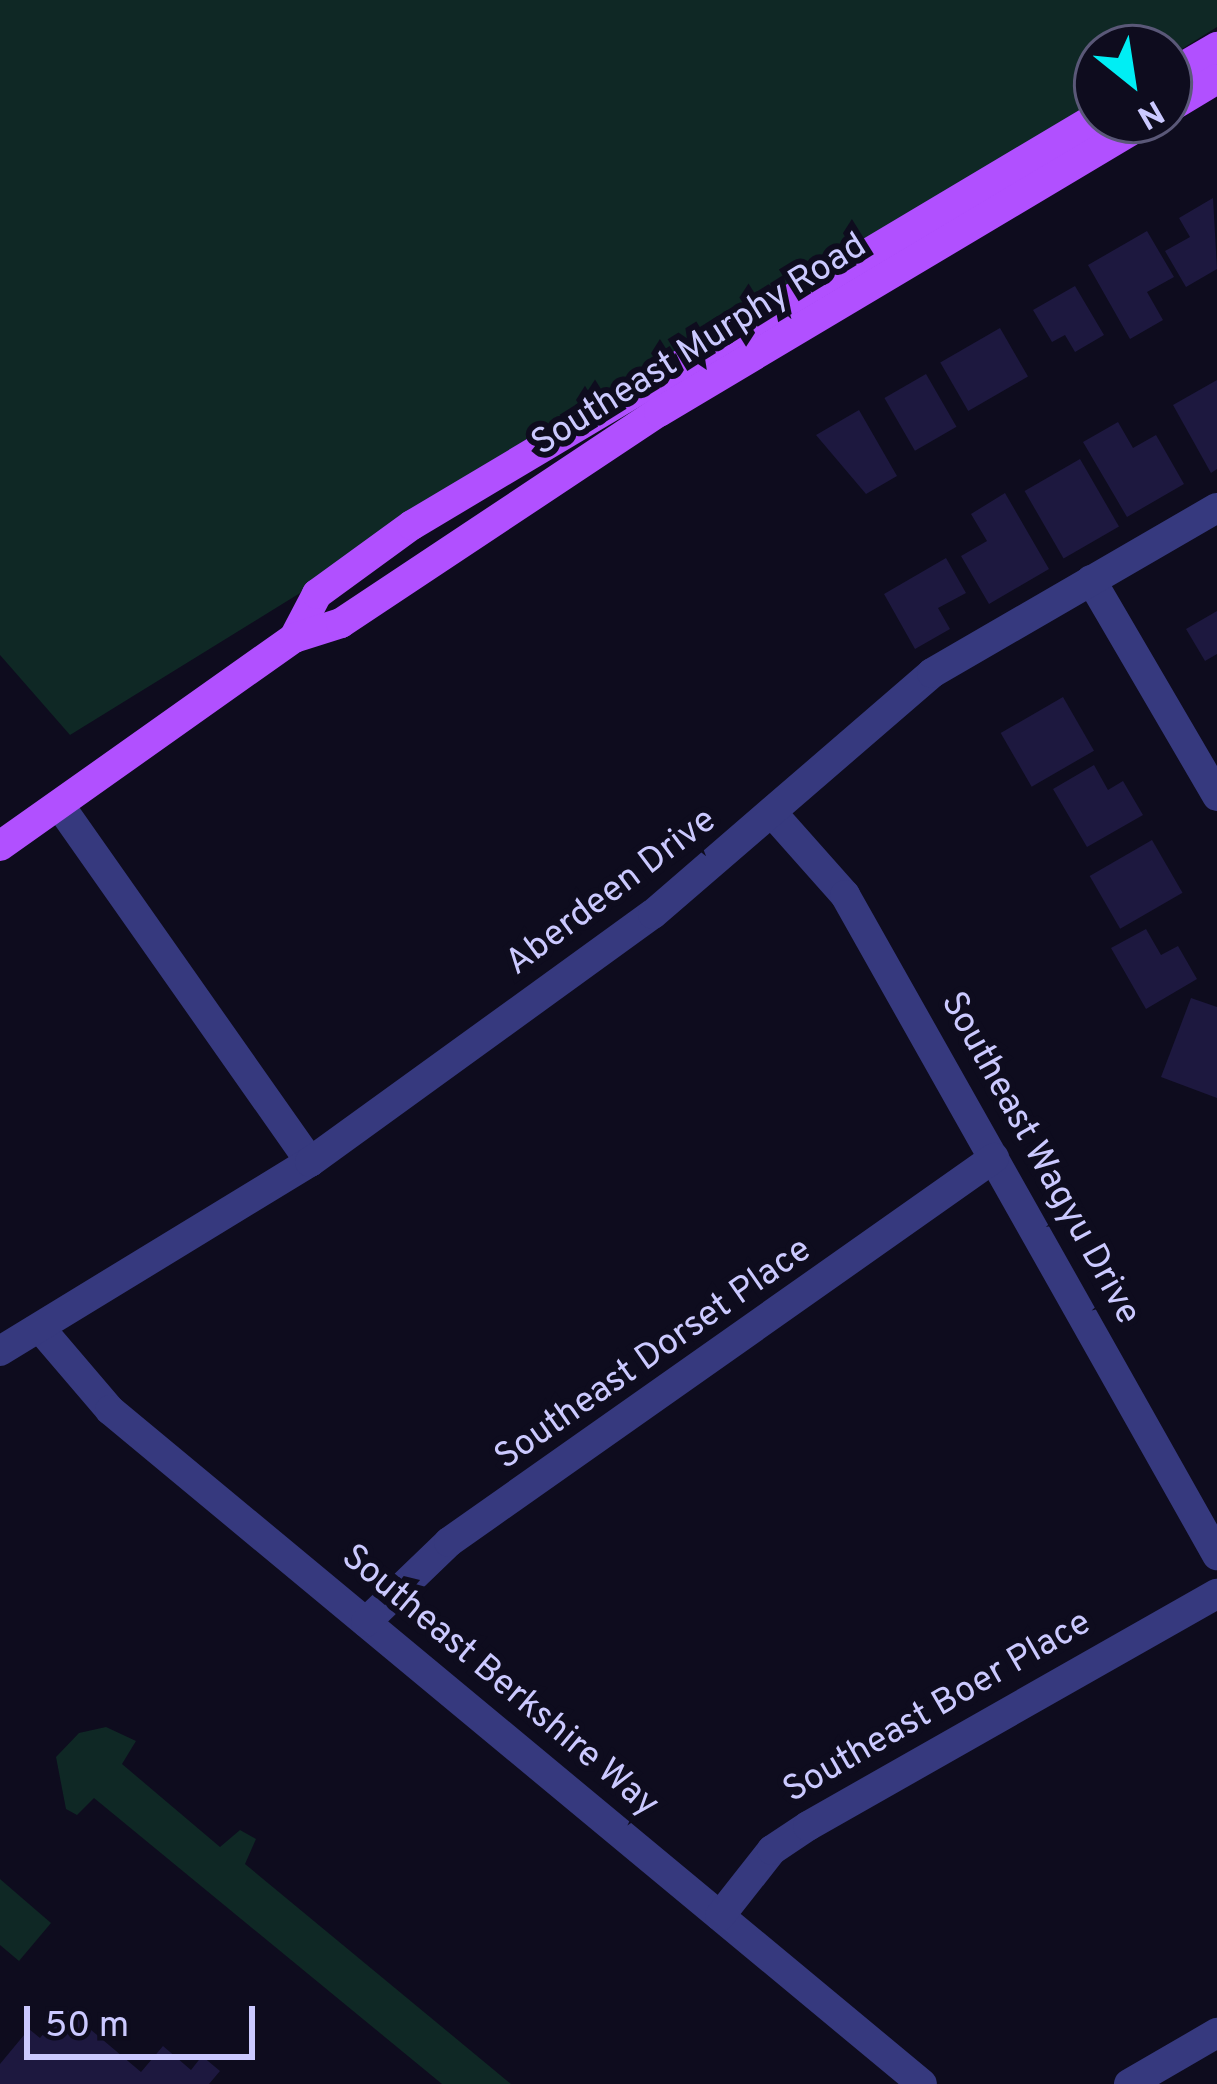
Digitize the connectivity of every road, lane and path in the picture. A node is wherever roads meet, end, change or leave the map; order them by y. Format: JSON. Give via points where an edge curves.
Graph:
{"nodes":[{"id":1,"x":1073,"y":131,"type":"edge"},
{"id":2,"x":1108,"y":144,"type":"edge"},
{"id":3,"x":1217,"y":508,"type":"edge"},
{"id":4,"x":1090,"y":580,"type":"junction"},
{"id":5,"x":294,"y":638,"type":"junction"},
{"id":6,"x":1217,"y":796,"type":"edge"},
{"id":7,"x":60,"y":806,"type":"junction"},
{"id":8,"x":774,"y":815,"type":"junction"},
{"id":9,"x":0,"y":846,"type":"edge"},
{"id":10,"x":994,"y":1158,"type":"junction"},
{"id":11,"x":310,"y":1162,"type":"junction"},
{"id":12,"x":40,"y":1328,"type":"junction"},
{"id":13,"x":0,"y":1351,"type":"edge"},
{"id":14,"x":1217,"y":1555,"type":"edge"},
{"id":15,"x":1217,"y":1594,"type":"edge"},
{"id":16,"x":366,"y":1622,"type":"junction"},
{"id":17,"x":721,"y":1916,"type":"junction"},
{"id":18,"x":1217,"y":2033,"type":"edge"},
{"id":19,"x":922,"y":2084,"type":"edge"},
{"id":20,"x":1129,"y":2084,"type":"edge"}],
"edges":[{"from":1,"to":5,"type":"main road","name":"Southeast Murphy Road","via":[[412,525],[317,594]]},
{"from":2,"to":5,"type":"main road","name":"Southeast Murphy Road","via":[[659,412],[341,623]]},
{"from":3,"to":4,"type":"street","name":"Aberdeen Drive"},
{"from":4,"to":6,"type":"street"},
{"from":4,"to":8,"type":"street","name":"Aberdeen Drive","via":[[871,716]]},
{"from":5,"to":7,"type":"main road","name":"Southeast Murphy Road"},
{"from":7,"to":9,"type":"main road","name":"Southeast Murphy Road"},
{"from":7,"to":11,"type":"street"},
{"from":8,"to":10,"type":"street","name":"Southeast Wagyu Drive","via":[[845,895]]},
{"from":8,"to":11,"type":"street","name":"Aberdeen Drive"},
{"from":10,"to":14,"type":"street","name":"Southeast Wagyu Drive"},
{"from":10,"to":16,"type":"street","name":"Southeast Dorset Place","via":[[449,1542]]},
{"from":11,"to":12,"type":"street","name":"Aberdeen Drive"},
{"from":12,"to":13,"type":"street","name":"Aberdeen Drive"},
{"from":12,"to":16,"type":"street","name":"Southeast Berkshire Way","via":[[110,1410]]},
{"from":15,"to":17,"type":"street","name":"Southeast Boer Place","via":[[808,1826],[772,1850]]},
{"from":16,"to":17,"type":"street","name":"Southeast Berkshire Way"},
{"from":17,"to":19,"type":"street","name":"Southeast Berkshire Way"},
{"from":18,"to":20,"type":"street"}]}
